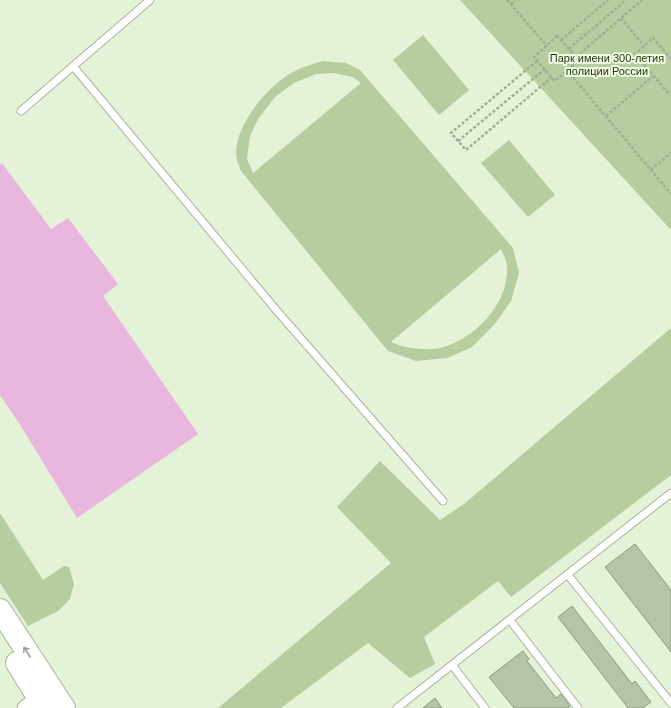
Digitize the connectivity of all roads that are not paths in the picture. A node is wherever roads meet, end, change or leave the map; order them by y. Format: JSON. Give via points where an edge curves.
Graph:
{"nodes":[{"id":1,"x":150,"y":0,"type":"edge"},
{"id":2,"x":73,"y":66,"type":"junction"},
{"id":3,"x":21,"y":111,"type":"dead end"},
{"id":4,"x":671,"y":493,"type":"edge"},
{"id":5,"x":444,"y":501,"type":"dead end"},
{"id":6,"x":568,"y":574,"type":"junction"},
{"id":7,"x":0,"y":610,"type":"edge"},
{"id":8,"x":513,"y":624,"type":"dead end"},
{"id":9,"x":0,"y":637,"type":"edge"},
{"id":10,"x":452,"y":665,"type":"junction"},
{"id":11,"x":671,"y":703,"type":"edge"},
{"id":12,"x":46,"y":704,"type":"edge"},
{"id":13,"x":397,"y":708,"type":"edge"},
{"id":14,"x":485,"y":708,"type":"edge"},
{"id":15,"x":578,"y":708,"type":"edge"},
{"id":16,"x":665,"y":708,"type":"edge"}],
"edges":[{"from":1,"to":2,"type":"lane"},
{"from":2,"to":3,"type":"lane"},
{"from":2,"to":5,"type":"lane","via":[[277,311]]},
{"from":4,"to":6,"type":"lane"},
{"from":6,"to":10,"type":"lane"},
{"from":6,"to":11,"type":"lane"},
{"from":12,"to":7,"type":"main road","one_way":true,"via":[[43,676]]},
{"from":8,"to":15,"type":"lane"},
{"from":9,"to":12,"type":"main road"},
{"from":10,"to":13,"type":"lane"},
{"from":10,"to":14,"type":"lane"},
{"from":11,"to":16,"type":"lane"}]}
